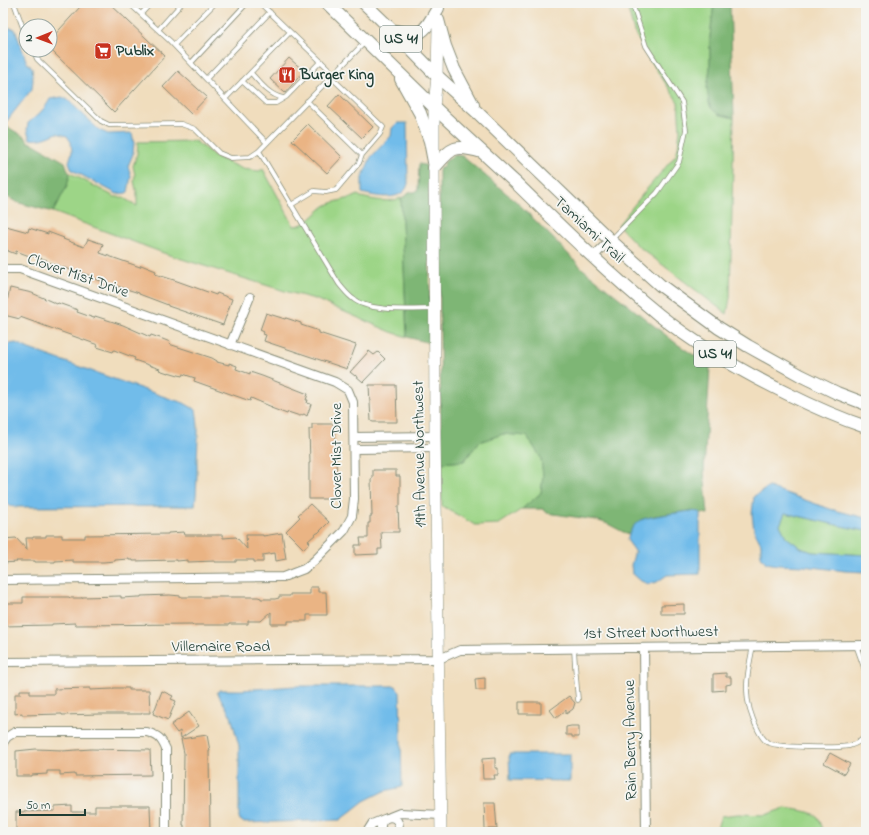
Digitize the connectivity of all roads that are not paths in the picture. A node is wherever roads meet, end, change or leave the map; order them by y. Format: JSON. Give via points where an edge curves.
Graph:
{"nodes":[{"id":1,"x":14,"y":3,"type":"edge"},
{"id":2,"x":129,"y":3,"type":"edge"},
{"id":3,"x":151,"y":3,"type":"edge"},
{"id":4,"x":182,"y":3,"type":"edge"},
{"id":5,"x":215,"y":3,"type":"edge"},
{"id":6,"x":247,"y":3,"type":"edge"},
{"id":7,"x":260,"y":3,"type":"edge"},
{"id":8,"x":328,"y":3,"type":"edge"},
{"id":9,"x":364,"y":3,"type":"edge"},
{"id":10,"x":632,"y":3,"type":"edge"},
{"id":11,"x":438,"y":10,"type":"edge"},
{"id":12,"x":270,"y":12,"type":"junction"},
{"id":13,"x":141,"y":14,"type":"junction"},
{"id":14,"x":19,"y":18,"type":"edge"},
{"id":15,"x":158,"y":30,"type":"junction"},
{"id":16,"x":392,"y":30,"type":"junction"},
{"id":17,"x":290,"y":32,"type":"junction"},
{"id":18,"x":366,"y":41,"type":"junction"},
{"id":19,"x":174,"y":45,"type":"junction"},
{"id":20,"x":37,"y":58,"type":"edge"},
{"id":21,"x":321,"y":61,"type":"junction"},
{"id":22,"x":191,"y":62,"type":"junction"},
{"id":23,"x":394,"y":67,"type":"junction"},
{"id":24,"x":251,"y":73,"type":"junction"},
{"id":25,"x":332,"y":75,"type":"junction"},
{"id":26,"x":437,"y":76,"type":"junction"},
{"id":27,"x":206,"y":79,"type":"junction"},
{"id":28,"x":242,"y":81,"type":"junction"},
{"id":29,"x":284,"y":98,"type":"junction"},
{"id":30,"x":225,"y":99,"type":"junction"},
{"id":31,"x":307,"y":101,"type":"junction"},
{"id":32,"x":434,"y":107,"type":"junction"},
{"id":33,"x":478,"y":113,"type":"junction"},
{"id":34,"x":266,"y":142,"type":"junction"},
{"id":35,"x":259,"y":150,"type":"junction"},
{"id":36,"x":482,"y":152,"type":"junction"},
{"id":37,"x":362,"y":155,"type":"junction"},
{"id":38,"x":434,"y":165,"type":"junction"},
{"id":39,"x":291,"y":205,"type":"junction"},
{"id":40,"x":610,"y":240,"type":"junction"},
{"id":41,"x":593,"y":257,"type":"junction"},
{"id":42,"x":3,"y":269,"type":"edge"},
{"id":43,"x":250,"y":297,"type":"dead end"},
{"id":44,"x":435,"y":309,"type":"junction"},
{"id":45,"x":230,"y":345,"type":"junction"},
{"id":46,"x":866,"y":404,"type":"edge"},
{"id":47,"x":866,"y":427,"type":"edge"},
{"id":48,"x":399,"y":436,"type":"junction"},
{"id":49,"x":436,"y":436,"type":"junction"},
{"id":50,"x":354,"y":437,"type":"junction"},
{"id":51,"x":399,"y":448,"type":"junction"},
{"id":52,"x":436,"y":448,"type":"junction"},
{"id":53,"x":354,"y":449,"type":"junction"},
{"id":54,"x":3,"y":580,"type":"edge"},
{"id":55,"x":856,"y":645,"type":"junction"},
{"id":56,"x":866,"y":645,"type":"edge"},
{"id":57,"x":753,"y":646,"type":"junction"},
{"id":58,"x":574,"y":648,"type":"junction"},
{"id":59,"x":644,"y":648,"type":"junction"},
{"id":60,"x":439,"y":659,"type":"junction"},
{"id":61,"x":3,"y":662,"type":"edge"},
{"id":62,"x":866,"y":673,"type":"edge"},
{"id":63,"x":578,"y":700,"type":"dead end"},
{"id":64,"x":866,"y":734,"type":"edge"},
{"id":65,"x":3,"y":743,"type":"edge"},
{"id":66,"x":411,"y":814,"type":"junction"},
{"id":67,"x":441,"y":815,"type":"junction"},
{"id":68,"x":387,"y":818,"type":"junction"},
{"id":69,"x":399,"y":829,"type":"edge"},
{"id":70,"x":166,"y":832,"type":"edge"},
{"id":71,"x":367,"y":832,"type":"edge"},
{"id":72,"x":382,"y":832,"type":"edge"},
{"id":73,"x":441,"y":832,"type":"edge"},
{"id":74,"x":646,"y":832,"type":"edge"}],
"edges":[{"from":1,"to":14,"type":"lane"},
{"from":2,"to":13,"type":"lane"},
{"from":3,"to":13,"type":"lane"},
{"from":4,"to":15,"type":"lane"},
{"from":5,"to":19,"type":"lane"},
{"from":6,"to":22,"type":"lane"},
{"from":7,"to":12,"type":"lane"},
{"from":8,"to":18,"type":"main road","name":"Tamiami Trail","number":"US 41"},
{"from":9,"to":16,"type":"main road","name":"Tamiami Trail","number":"US 41"},
{"from":10,"to":40,"type":"lane","via":[[646,46],[682,102],[686,130],[679,162],[657,193]]},
{"from":11,"to":16,"type":"main road","via":[[421,32],[413,34]]},
{"from":11,"to":26,"type":"street","name":"19th Avenue Northwest"},
{"from":11,"to":33,"type":"main road","via":[[444,46]]},
{"from":12,"to":17,"type":"lane"},
{"from":12,"to":27,"type":"lane"},
{"from":13,"to":15,"type":"lane"},
{"from":15,"to":19,"type":"lane"},
{"from":16,"to":26,"type":"main road","name":"Tamiami Trail","number":"US 41"},
{"from":17,"to":21,"type":"lane"},
{"from":17,"to":24,"type":"lane"},
{"from":18,"to":23,"type":"main road","name":"Tamiami Trail","number":"US 41"},
{"from":18,"to":25,"type":"lane"},
{"from":19,"to":22,"type":"lane"},
{"from":20,"to":35,"type":"lane","via":[[101,121],[109,125],[181,124],[195,129],[219,153],[231,158],[250,157]]},
{"from":21,"to":25,"type":"lane"},
{"from":21,"to":29,"type":"lane"},
{"from":22,"to":27,"type":"lane"},
{"from":23,"to":32,"type":"main road","name":"Tamiami Trail","number":"US 41"},
{"from":23,"to":38,"type":"main road","via":[[420,113],[430,140]]},
{"from":24,"to":28,"type":"lane"},
{"from":24,"to":29,"type":"lane","via":[[268,91]]},
{"from":25,"to":31,"type":"lane"},
{"from":25,"to":37,"type":"lane","via":[[383,127]]},
{"from":26,"to":32,"type":"street","name":"19th Avenue Northwest"},
{"from":26,"to":33,"type":"main road","name":"Tamiami Trail","number":"US 41"},
{"from":27,"to":30,"type":"lane"},
{"from":28,"to":29,"type":"lane","via":[[266,103],[276,103]]},
{"from":28,"to":30,"type":"lane"},
{"from":30,"to":34,"type":"lane"},
{"from":31,"to":34,"type":"lane"},
{"from":31,"to":37,"type":"lane"},
{"from":32,"to":36,"type":"main road","name":"Tamiami Trail","number":"US 41"},
{"from":32,"to":38,"type":"street","name":"19th Avenue Northwest"},
{"from":33,"to":40,"type":"main road","name":"Tamiami Trail","number":"US 41"},
{"from":34,"to":35,"type":"lane"},
{"from":35,"to":39,"type":"lane"},
{"from":36,"to":38,"type":"main road","via":[[459,147]]},
{"from":36,"to":41,"type":"main road","name":"Tamiami Trail","number":"US 41"},
{"from":37,"to":39,"type":"lane","via":[[359,163],[336,190],[314,191]]},
{"from":38,"to":44,"type":"street","name":"19th Avenue Northwest"},
{"from":39,"to":44,"type":"lane","via":[[339,284],[353,299],[380,309]]},
{"from":40,"to":41,"type":"street"},
{"from":40,"to":46,"type":"main road","name":"Tamiami Trail","number":"US 41","via":[[660,285],[719,328],[802,376]]},
{"from":41,"to":47,"type":"main road","name":"Tamiami Trail","number":"US 41","via":[[660,316],[726,361],[805,402]]},
{"from":42,"to":45,"type":"street","name":"Clover Mist Drive","via":[[20,269]]},
{"from":43,"to":45,"type":"street"},
{"from":44,"to":49,"type":"street","name":"19th Avenue Northwest"},
{"from":45,"to":50,"type":"street","name":"Clover Mist Drive","via":[[335,382],[348,390],[353,402]]},
{"from":48,"to":49,"type":"street"},
{"from":48,"to":50,"type":"street"},
{"from":48,"to":51,"type":"street"},
{"from":49,"to":52,"type":"street","name":"19th Avenue Northwest"},
{"from":50,"to":53,"type":"street","name":"Clover Mist Drive"},
{"from":51,"to":52,"type":"street"},
{"from":51,"to":53,"type":"street"},
{"from":52,"to":60,"type":"street","name":"19th Avenue Northwest"},
{"from":53,"to":54,"type":"street","name":"Clover Mist Drive","via":[[352,516],[344,531],[304,569],[283,577]]},
{"from":55,"to":56,"type":"street","name":"1st Street Northwest"},
{"from":55,"to":57,"type":"street","name":"1st Street Northwest"},
{"from":55,"to":62,"type":"lane"},
{"from":57,"to":59,"type":"street","name":"1st Street Northwest"},
{"from":57,"to":64,"type":"lane","via":[[746,687],[747,699],[756,726],[767,743],[837,747],[856,744],[864,739]]},
{"from":58,"to":59,"type":"street","name":"1st Street Northwest"},
{"from":58,"to":60,"type":"street","name":"1st Street Northwest","via":[[460,650]]},
{"from":58,"to":63,"type":"lane"},
{"from":59,"to":74,"type":"street","name":"Rain Berry Avenue"},
{"from":60,"to":61,"type":"street","name":"Villemaire Road"},
{"from":60,"to":67,"type":"street","name":"19th Avenue Northwest"},
{"from":65,"to":70,"type":"street","via":[[15,732],[147,732],[156,735],[166,749]]},
{"from":66,"to":67,"type":"street"},
{"from":66,"to":68,"type":"street"},
{"from":66,"to":69,"type":"street"},
{"from":67,"to":73,"type":"street","name":"19th Avenue Northwest"},
{"from":68,"to":69,"type":"street","via":[[395,819],[399,823]]},
{"from":68,"to":71,"type":"street","via":[[372,824]]},
{"from":68,"to":72,"type":"street","via":[[380,825]]}]}
